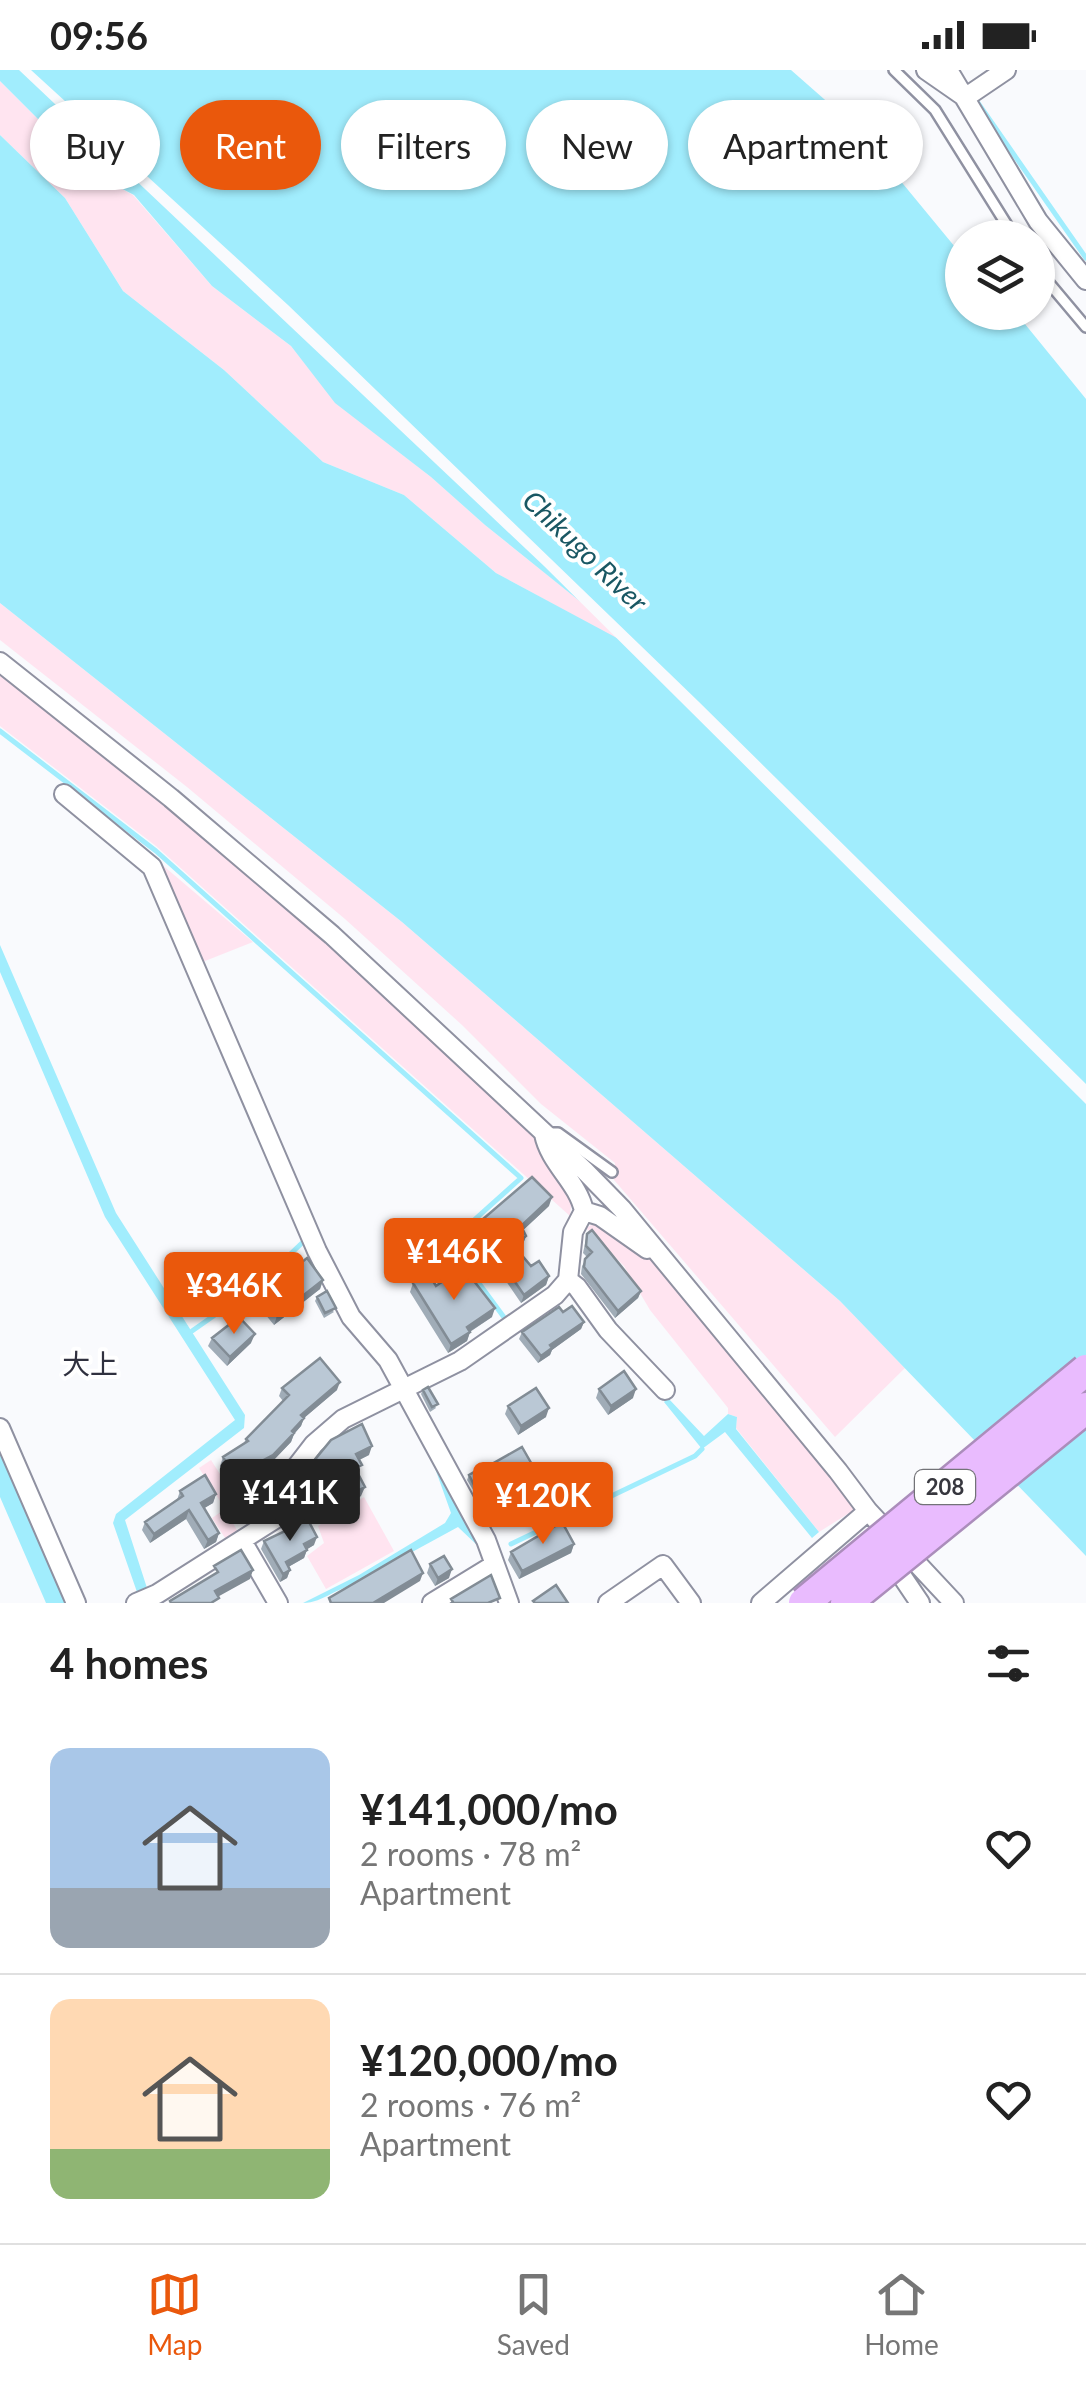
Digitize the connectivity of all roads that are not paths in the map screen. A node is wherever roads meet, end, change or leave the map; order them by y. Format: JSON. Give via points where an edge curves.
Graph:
{"nodes":[{"id":1,"x":894,"y":70,"type":"edge"},
{"id":2,"x":926,"y":70,"type":"edge"},
{"id":3,"x":948,"y":70,"type":"edge"},
{"id":4,"x":1006,"y":70,"type":"edge"},
{"id":5,"x":962,"y":95,"type":"junction"},
{"id":6,"x":1003,"y":220,"type":"edge"},
{"id":7,"x":1086,"y":280,"type":"edge"},
{"id":8,"x":1055,"y":291,"type":"edge"},
{"id":9,"x":1086,"y":328,"type":"edge"},
{"id":10,"x":0,"y":662,"type":"edge"},
{"id":11,"x":64,"y":794,"type":"dead end"},
{"id":12,"x":544,"y":1133,"type":"junction"},
{"id":13,"x":612,"y":1172,"type":"dead end"},
{"id":14,"x":584,"y":1212,"type":"junction"},
{"id":15,"x":656,"y":1254,"type":"junction"},
{"id":16,"x":568,"y":1280,"type":"junction"},
{"id":17,"x":1086,"y":1370,"type":"edge"},
{"id":18,"x":401,"y":1388,"type":"junction"},
{"id":19,"x":665,"y":1390,"type":"dead end"},
{"id":20,"x":1086,"y":1408,"type":"edge"},
{"id":21,"x":0,"y":1428,"type":"edge"},
{"id":22,"x":868,"y":1511,"type":"junction"},
{"id":23,"x":242,"y":1541,"type":"junction"},
{"id":24,"x":494,"y":1565,"type":"junction"},
{"id":25,"x":76,"y":1603,"type":"edge"},
{"id":26,"x":136,"y":1603,"type":"edge"},
{"id":27,"x":278,"y":1603,"type":"edge"},
{"id":28,"x":432,"y":1603,"type":"edge"},
{"id":29,"x":509,"y":1603,"type":"edge"},
{"id":30,"x":608,"y":1603,"type":"edge"},
{"id":31,"x":691,"y":1603,"type":"edge"},
{"id":32,"x":761,"y":1603,"type":"edge"},
{"id":33,"x":804,"y":1603,"type":"edge"},
{"id":34,"x":846,"y":1603,"type":"edge"},
{"id":35,"x":920,"y":1603,"type":"edge"},
{"id":36,"x":954,"y":1603,"type":"edge"}],
"edges":[{"from":1,"to":6,"type":"lane","via":[[934,110]]},
{"from":2,"to":5,"type":"street"},
{"from":3,"to":5,"type":"street"},
{"from":4,"to":5,"type":"street"},
{"from":5,"to":7,"type":"street","via":[[1038,220]]},
{"from":8,"to":9,"type":"lane"},
{"from":10,"to":12,"type":"street","via":[[332,935]]},
{"from":11,"to":18,"type":"street","via":[[152,867],[316,1252]]},
{"from":12,"to":13,"type":"lane","via":[[558,1133]]},
{"from":12,"to":14,"type":"street","via":[[548,1153]]},
{"from":12,"to":15,"type":"street","via":[[622,1209]]},
{"from":14,"to":15,"type":"street"},
{"from":14,"to":16,"type":"street","via":[[572,1232]]},
{"from":15,"to":22,"type":"street"},
{"from":16,"to":18,"type":"street","via":[[460,1361]]},
{"from":16,"to":19,"type":"street"},
{"from":17,"to":33,"type":"highway","number":"208","bridge":true},
{"from":18,"to":23,"type":"street","via":[[342,1419],[314,1444],[298,1466],[292,1506]]},
{"from":18,"to":24,"type":"street"},
{"from":20,"to":34,"type":"highway","number":"208","bridge":true},
{"from":21,"to":25,"type":"street"},
{"from":22,"to":32,"type":"street"},
{"from":22,"to":35,"type":"street"},
{"from":22,"to":36,"type":"street"},
{"from":23,"to":26,"type":"street"},
{"from":23,"to":27,"type":"street"},
{"from":24,"to":28,"type":"street"},
{"from":24,"to":29,"type":"street"},
{"from":30,"to":31,"type":"street","via":[[663,1565]]}]}
